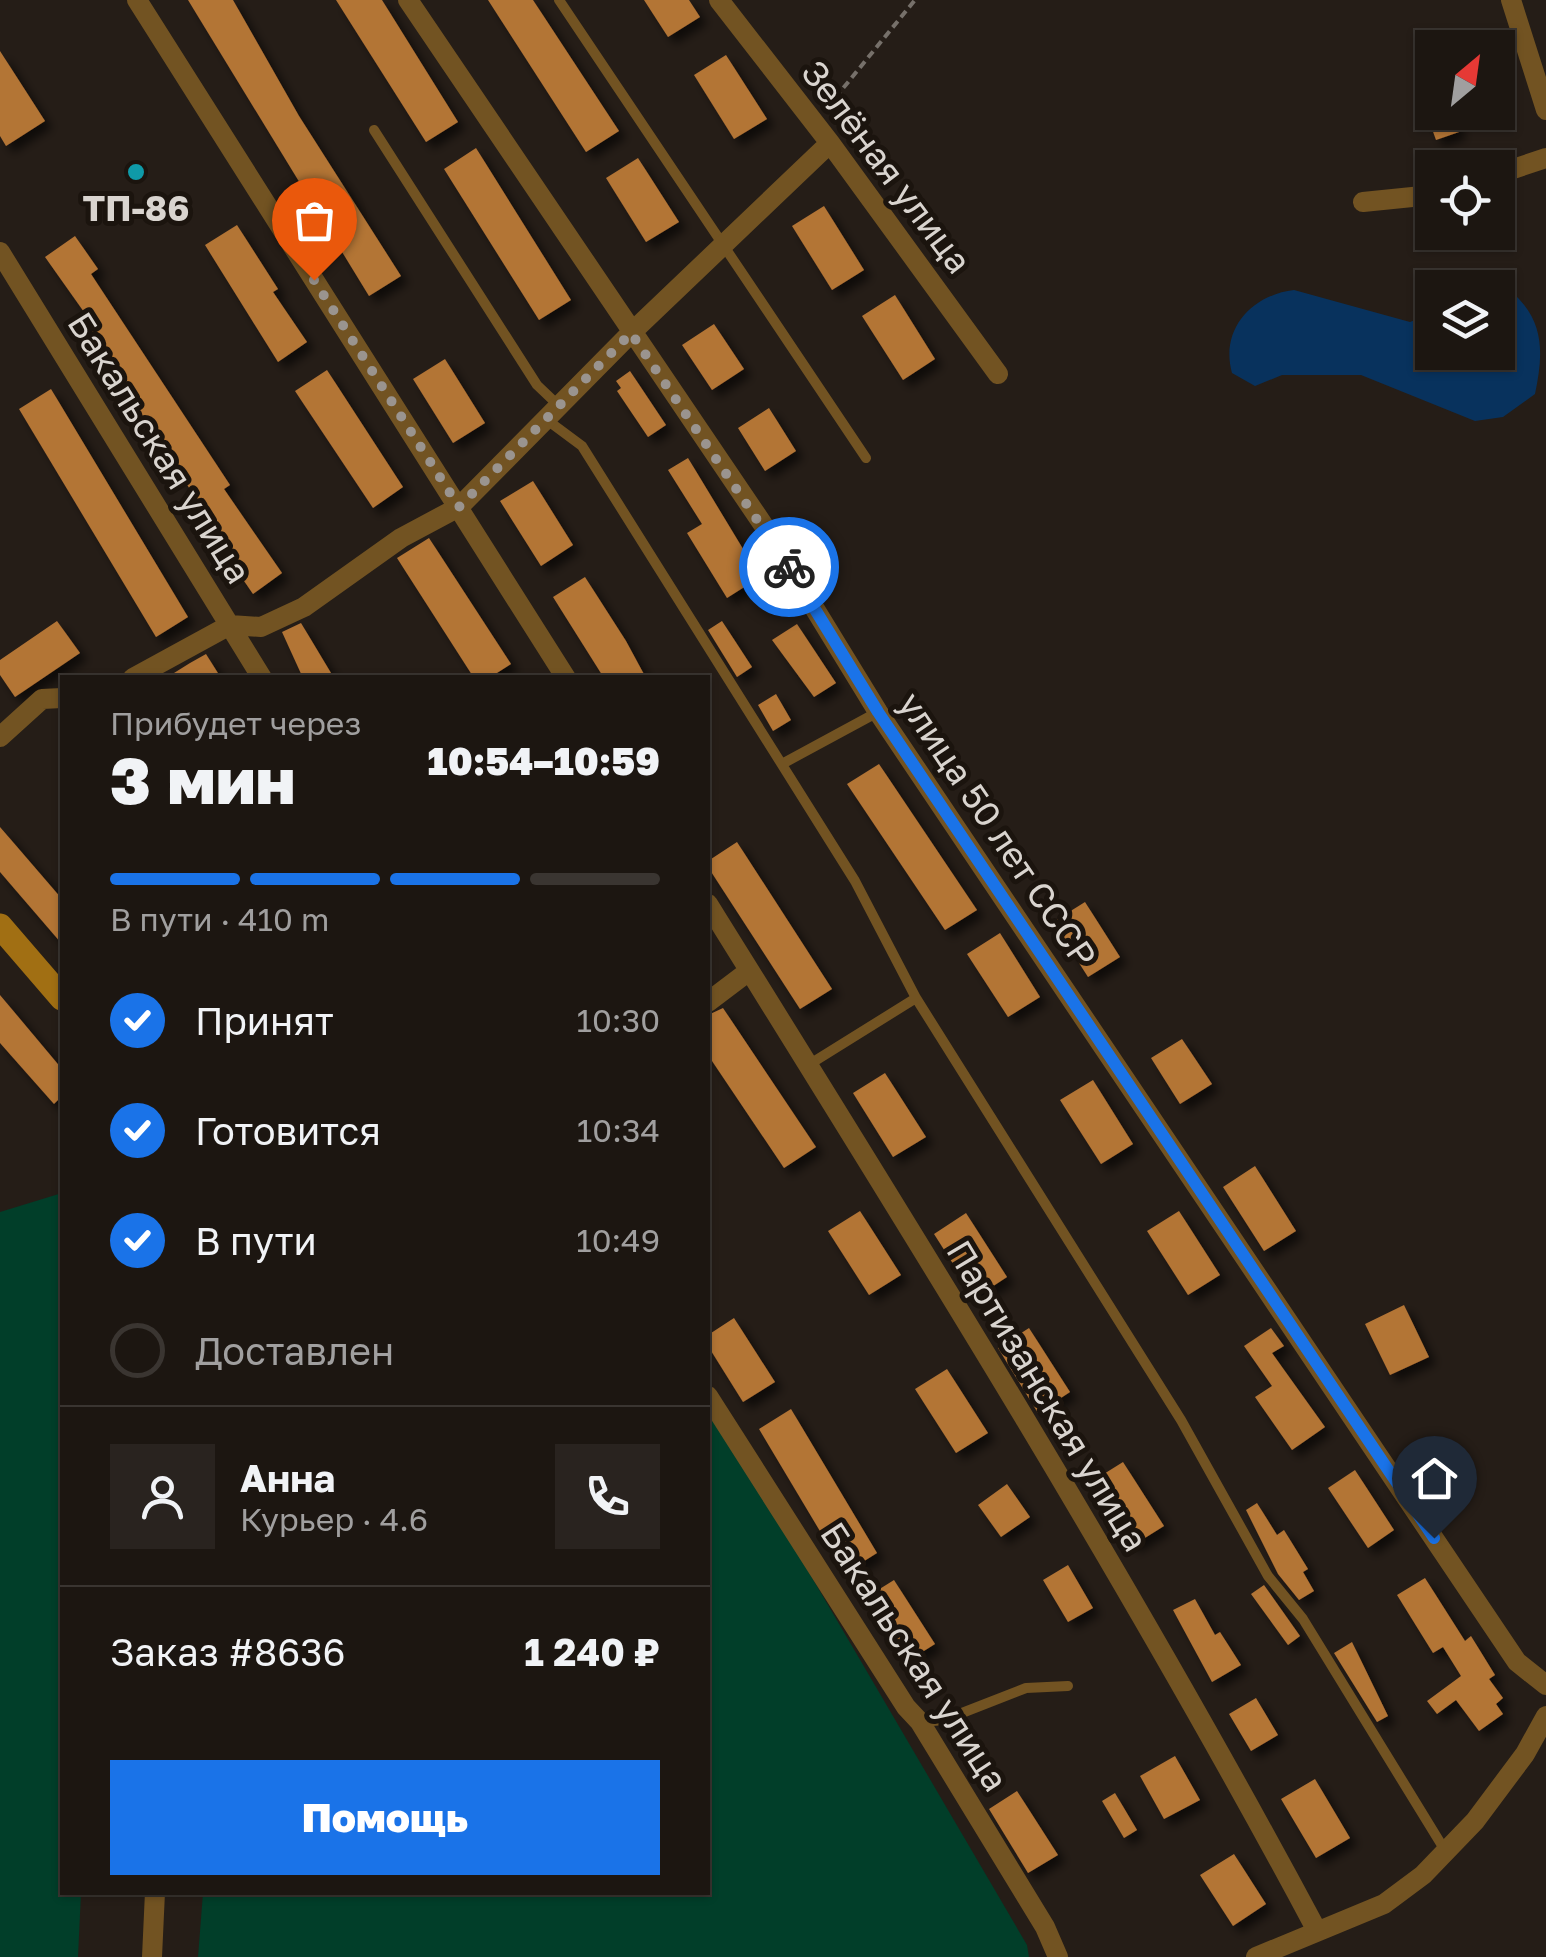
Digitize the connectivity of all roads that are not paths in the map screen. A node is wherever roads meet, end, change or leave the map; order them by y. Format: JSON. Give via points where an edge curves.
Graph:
{"nodes":[{"id":1,"x":137,"y":0,"type":"edge"},
{"id":2,"x":408,"y":0,"type":"edge"},
{"id":3,"x":559,"y":0,"type":"edge"},
{"id":4,"x":719,"y":0,"type":"edge"},
{"id":5,"x":1510,"y":0,"type":"edge"},
{"id":6,"x":1546,"y":110,"type":"edge"},
{"id":7,"x":374,"y":130,"type":"dead end"},
{"id":8,"x":830,"y":143,"type":"junction"},
{"id":9,"x":1546,"y":158,"type":"edge"},
{"id":10,"x":1515,"y":168,"type":"edge"},
{"id":11,"x":1415,"y":197,"type":"edge"},
{"id":12,"x":1363,"y":202,"type":"dead end"},
{"id":13,"x":725,"y":244,"type":"junction"},
{"id":14,"x":0,"y":252,"type":"edge"},
{"id":15,"x":631,"y":333,"type":"junction"},
{"id":16,"x":998,"y":374,"type":"dead end"},
{"id":17,"x":553,"y":413,"type":"junction"},
{"id":18,"x":866,"y":458,"type":"dead end"},
{"id":19,"x":459,"y":507,"type":"junction"},
{"id":20,"x":230,"y":625,"type":"junction"},
{"id":21,"x":138,"y":675,"type":"edge"},
{"id":22,"x":260,"y":675,"type":"edge"},
{"id":23,"x":564,"y":675,"type":"edge"},
{"id":24,"x":60,"y":698,"type":"edge"},
{"id":25,"x":878,"y":712,"type":"junction"},
{"id":26,"x":0,"y":737,"type":"edge"},
{"id":27,"x":782,"y":764,"type":"junction"},
{"id":28,"x":710,"y":907,"type":"edge"},
{"id":29,"x":0,"y":926,"type":"edge"},
{"id":30,"x":750,"y":972,"type":"junction"},
{"id":31,"x":60,"y":996,"type":"edge"},
{"id":32,"x":916,"y":998,"type":"junction"},
{"id":33,"x":710,"y":1001,"type":"edge"},
{"id":34,"x":810,"y":1064,"type":"junction"},
{"id":35,"x":710,"y":1399,"type":"edge"},
{"id":36,"x":1546,"y":1685,"type":"edge"},
{"id":37,"x":1068,"y":1686,"type":"dead end"},
{"id":38,"x":1546,"y":1716,"type":"edge"},
{"id":39,"x":920,"y":1722,"type":"junction"},
{"id":40,"x":1447,"y":1852,"type":"junction"},
{"id":41,"x":155,"y":1895,"type":"edge"},
{"id":42,"x":1316,"y":1929,"type":"junction"},
{"id":43,"x":152,"y":1957,"type":"edge"},
{"id":44,"x":1058,"y":1957,"type":"edge"},
{"id":45,"x":1256,"y":1957,"type":"edge"}],
"edges":[{"from":1,"to":19,"type":"street"},
{"from":2,"to":15,"type":"street","name":"улица 50 лет СССР"},
{"from":3,"to":13,"type":"lane"},
{"from":4,"to":8,"type":"street","name":"Зелёная улица"},
{"from":5,"to":6,"type":"street"},
{"from":7,"to":17,"type":"lane"},
{"from":8,"to":13,"type":"street"},
{"from":8,"to":16,"type":"street","name":"Зелёная улица"},
{"from":9,"to":10,"type":"street"},
{"from":11,"to":12,"type":"street"},
{"from":13,"to":15,"type":"street"},
{"from":13,"to":18,"type":"lane"},
{"from":14,"to":20,"type":"street","name":"Бакальская улица"},
{"from":15,"to":17,"type":"street"},
{"from":15,"to":25,"type":"street","name":"улица 50 лет СССР","via":[[764,526]]},
{"from":17,"to":19,"type":"street"},
{"from":17,"to":27,"type":"lane","via":[[582,446]]},
{"from":19,"to":20,"type":"street","via":[[401,538],[304,607],[261,627]]},
{"from":19,"to":23,"type":"street"},
{"from":20,"to":21,"type":"street"},
{"from":20,"to":22,"type":"street","name":"Бакальская улица"},
{"from":24,"to":26,"type":"street","via":[[42,700]]},
{"from":25,"to":27,"type":"lane"},
{"from":25,"to":36,"type":"street","name":"улица 50 лет СССР","via":[[1506,1646]]},
{"from":27,"to":32,"type":"lane","via":[[856,881]]},
{"from":28,"to":30,"type":"street","name":"Партизанская улица"},
{"from":29,"to":31,"type":"street"},
{"from":30,"to":33,"type":"street"},
{"from":30,"to":34,"type":"street","name":"Партизанская улица"},
{"from":32,"to":34,"type":"lane"},
{"from":32,"to":40,"type":"lane","via":[[1181,1420],[1268,1576],[1303,1620]]},
{"from":34,"to":42,"type":"street","name":"Партизанская улица","via":[[1215,1740]]},
{"from":35,"to":39,"type":"street","name":"Бакальская улица"},
{"from":37,"to":39,"type":"lane","via":[[1026,1688],[944,1720]]},
{"from":38,"to":40,"type":"street","via":[[1525,1754]]},
{"from":39,"to":44,"type":"street","name":"Бакальская улица"},
{"from":40,"to":42,"type":"street","via":[[1384,1904]]},
{"from":41,"to":43,"type":"street"},
{"from":42,"to":45,"type":"street"}]}
